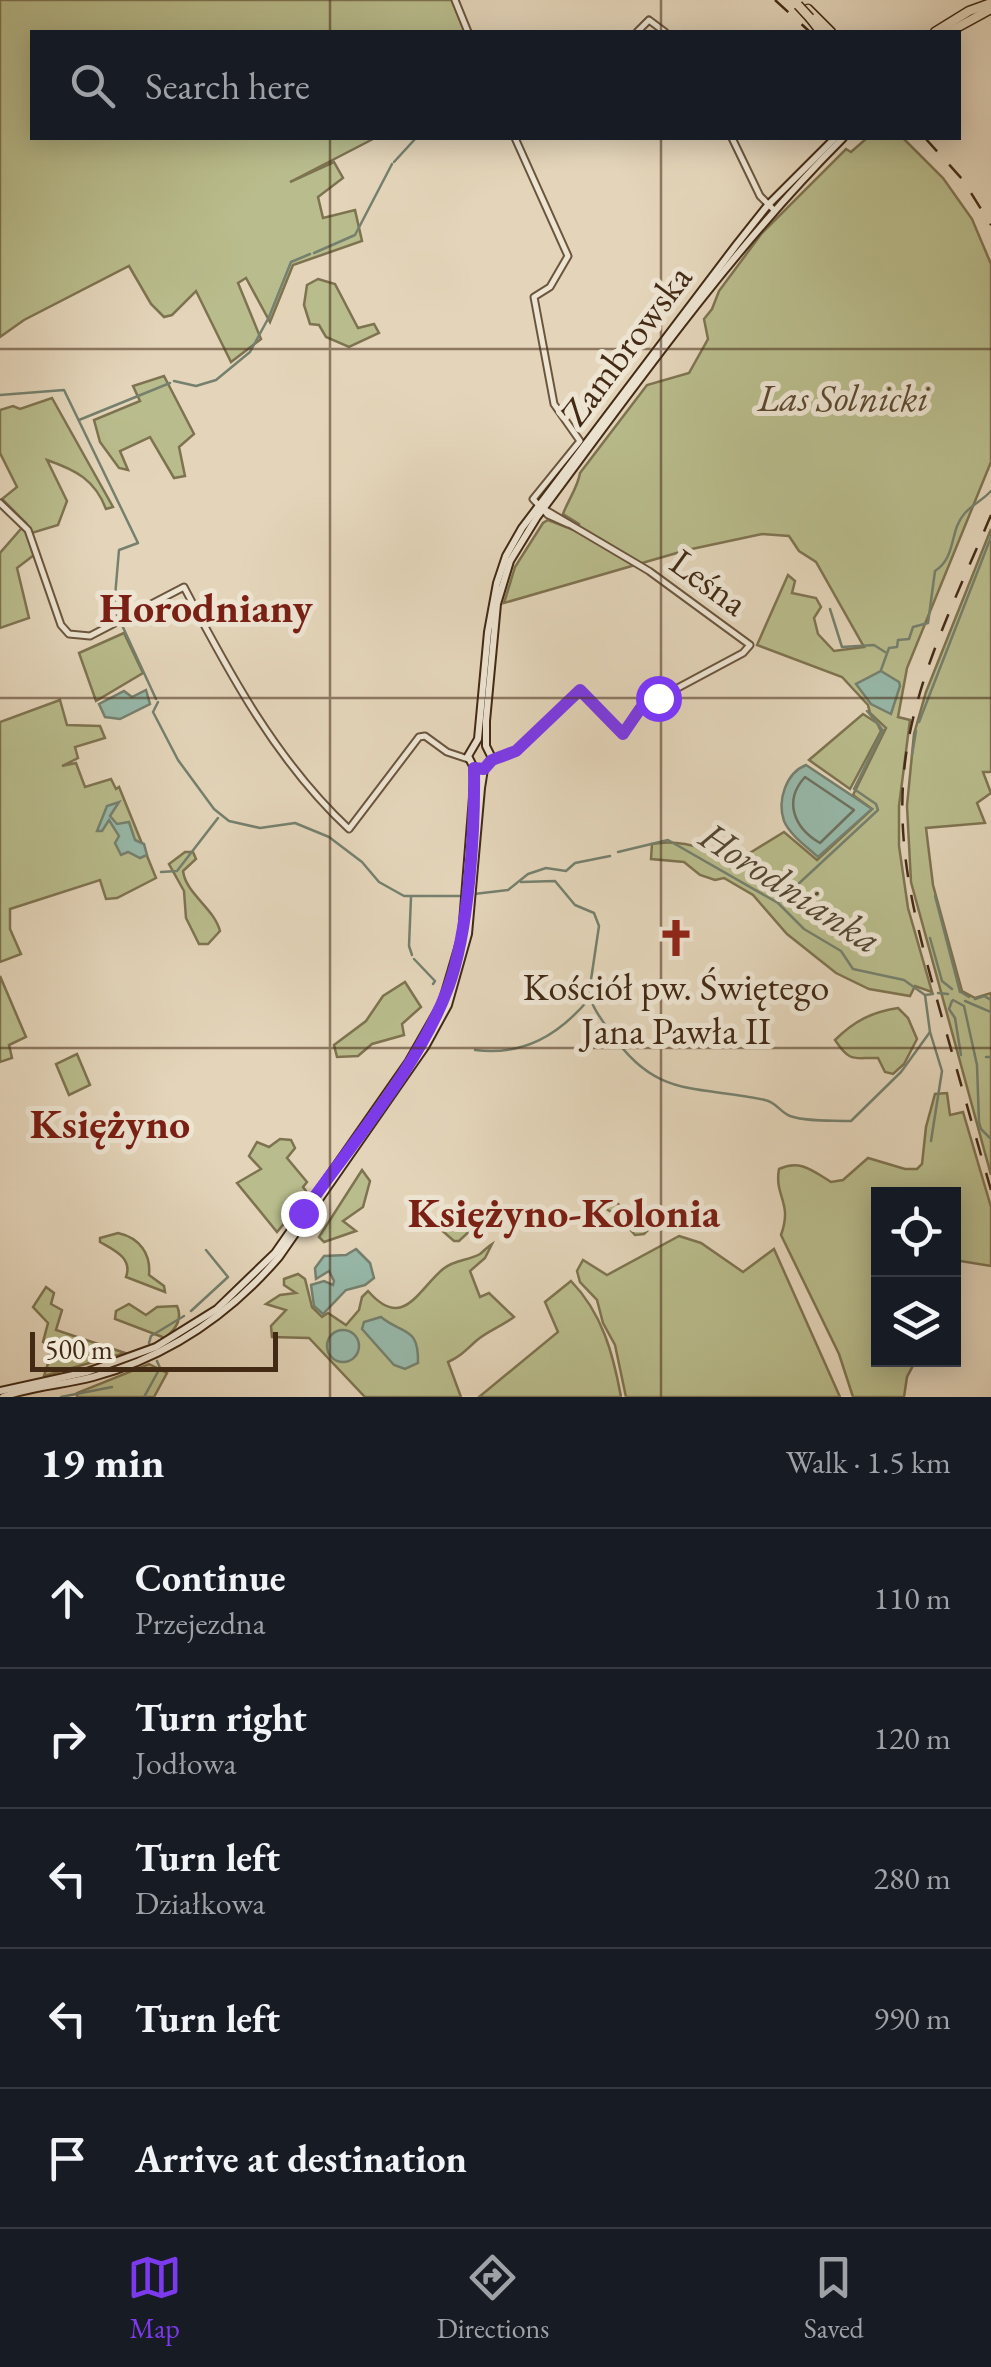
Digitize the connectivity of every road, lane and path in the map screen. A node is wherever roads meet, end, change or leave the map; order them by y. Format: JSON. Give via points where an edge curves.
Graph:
{"nodes":[{"id":1,"x":455,"y":0,"type":"edge"},
{"id":2,"x":797,"y":2,"type":"edge"},
{"id":3,"x":991,"y":6,"type":"edge"},
{"id":4,"x":467,"y":30,"type":"edge"},
{"id":5,"x":640,"y":30,"type":"edge"},
{"id":6,"x":662,"y":30,"type":"edge"},
{"id":7,"x":824,"y":30,"type":"edge"},
{"id":8,"x":943,"y":30,"type":"edge"},
{"id":9,"x":516,"y":140,"type":"edge"},
{"id":10,"x":733,"y":140,"type":"edge"},
{"id":11,"x":833,"y":140,"type":"edge"},
{"id":12,"x":841,"y":140,"type":"edge"},
{"id":13,"x":771,"y":207,"type":"junction"},
{"id":14,"x":0,"y":503,"type":"edge"},
{"id":15,"x":539,"y":504,"type":"junction"},
{"id":16,"x":494,"y":604,"type":"junction"},
{"id":17,"x":476,"y":745,"type":"junction"},
{"id":18,"x":486,"y":746,"type":"junction"},
{"id":19,"x":468,"y":756,"type":"junction"},
{"id":20,"x":492,"y":758,"type":"junction"},
{"id":21,"x":474,"y":768,"type":"junction"},
{"id":22,"x":484,"y":769,"type":"junction"},
{"id":23,"x":470,"y":886,"type":"junction"},
{"id":24,"x":1,"y":1394,"type":"edge"}],
"edges":[{"from":1,"to":4,"type":"street"},
{"from":2,"to":7,"type":"main road","bridge":true},
{"from":3,"to":8,"type":"main road","via":[[969,11]]},
{"from":5,"to":6,"type":"street","via":[[650,20]]},
{"from":9,"to":15,"type":"street","name":"Zambrowska","via":[[568,256],[550,288],[534,297],[554,404],[580,441]]},
{"from":10,"to":13,"type":"street"},
{"from":11,"to":13,"type":"main road","name":"Zambrowska"},
{"from":12,"to":13,"type":"main road","name":"Zambrowska"},
{"from":13,"to":15,"type":"main road","name":"Zambrowska"},
{"from":14,"to":19,"type":"street","via":[[28,530],[69,634],[90,636],[185,589],[288,760],[348,829],[420,737]]},
{"from":15,"to":16,"type":"main road","name":"Zambrowska"},
{"from":15,"to":20,"type":"street","name":"Leśna","via":[[750,645],[644,706],[623,734],[580,690],[516,751]]},
{"from":16,"to":17,"type":"main road"},
{"from":16,"to":18,"type":"main road"},
{"from":17,"to":18,"type":"main road"},
{"from":17,"to":19,"type":"main road"},
{"from":18,"to":20,"type":"main road"},
{"from":19,"to":21,"type":"main road"},
{"from":20,"to":22,"type":"main road"},
{"from":21,"to":22,"type":"main road"},
{"from":21,"to":23,"type":"main road"},
{"from":22,"to":23,"type":"main road"},
{"from":23,"to":24,"type":"main road","via":[[455,968],[424,1039],[275,1253],[186,1334],[102,1368]]}]}
